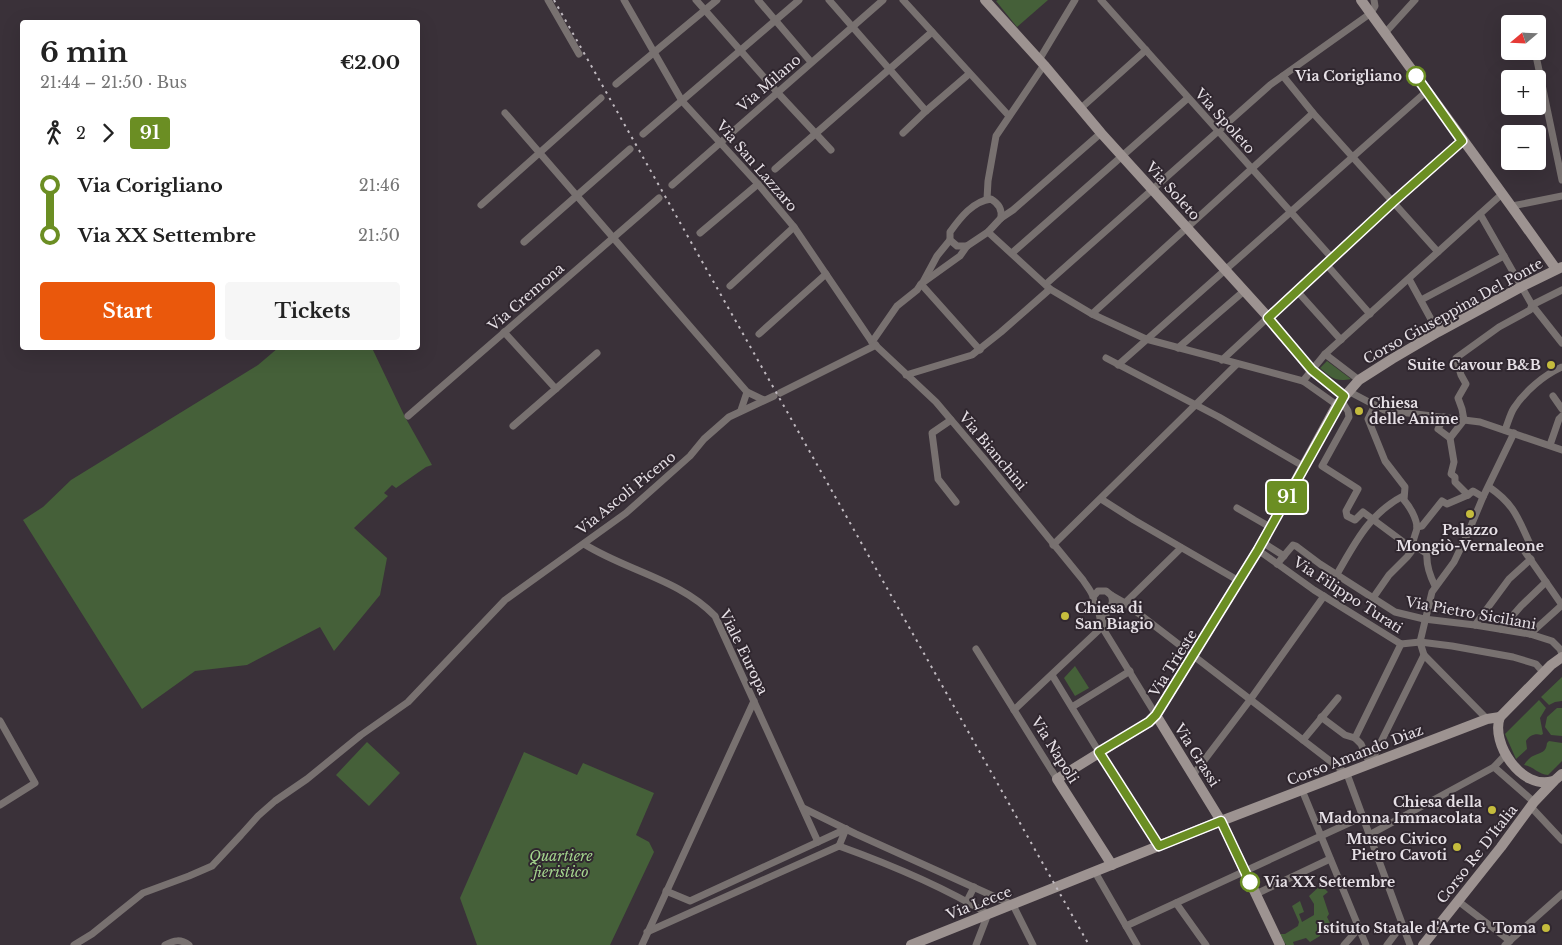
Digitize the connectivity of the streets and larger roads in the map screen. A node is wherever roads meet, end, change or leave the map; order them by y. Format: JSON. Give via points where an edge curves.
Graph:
{"nodes":[{"id":1,"x":548,"y":0,"type":"edge"},
{"id":2,"x":624,"y":0,"type":"edge"},
{"id":3,"x":696,"y":0,"type":"edge"},
{"id":4,"x":717,"y":0,"type":"edge"},
{"id":5,"x":758,"y":0,"type":"edge"},
{"id":6,"x":799,"y":0,"type":"edge"},
{"id":7,"x":829,"y":0,"type":"edge"},
{"id":8,"x":883,"y":0,"type":"edge"},
{"id":9,"x":903,"y":0,"type":"edge"},
{"id":10,"x":985,"y":0,"type":"edge"},
{"id":11,"x":1075,"y":0,"type":"edge"},
{"id":12,"x":1361,"y":0,"type":"edge"},
{"id":13,"x":1374,"y":0,"type":"edge"},
{"id":14,"x":1415,"y":0,"type":"edge"},
{"id":15,"x":1104,"y":1,"type":"edge"},
{"id":16,"x":705,"y":10,"type":"junction"},
{"id":17,"x":1370,"y":13,"type":"junction"},
{"id":18,"x":776,"y":20,"type":"junction"},
{"id":19,"x":852,"y":26,"type":"junction"},
{"id":20,"x":932,"y":32,"type":"junction"},
{"id":21,"x":1385,"y":33,"type":"junction"},
{"id":22,"x":741,"y":50,"type":"junction"},
{"id":23,"x":1146,"y":50,"type":"junction"},
{"id":24,"x":654,"y":52,"type":"junction"},
{"id":25,"x":579,"y":54,"type":"dead end"},
{"id":26,"x":1537,"y":60,"type":"edge"},
{"id":27,"x":811,"y":62,"type":"junction"},
{"id":28,"x":1041,"y":62,"type":"junction"},
{"id":29,"x":890,"y":69,"type":"junction"},
{"id":30,"x":970,"y":74,"type":"junction"},
{"id":31,"x":1283,"y":76,"type":"junction"},
{"id":32,"x":616,"y":84,"type":"dead end"},
{"id":33,"x":1427,"y":91,"type":"junction"},
{"id":34,"x":777,"y":92,"type":"junction"},
{"id":35,"x":601,"y":98,"type":"dead end"},
{"id":36,"x":1188,"y":98,"type":"junction"},
{"id":37,"x":682,"y":101,"type":"junction"},
{"id":38,"x":1080,"y":109,"type":"junction"},
{"id":39,"x":926,"y":110,"type":"junction"},
{"id":40,"x":505,"y":113,"type":"dead end"},
{"id":41,"x":1313,"y":113,"type":"junction"},
{"id":42,"x":1009,"y":116,"type":"junction"},
{"id":43,"x":1219,"y":131,"type":"junction"},
{"id":44,"x":1100,"y":132,"type":"junction"},
{"id":45,"x":815,"y":133,"type":"junction"},
{"id":46,"x":903,"y":133,"type":"dead end"},
{"id":47,"x":643,"y":134,"type":"dead end"},
{"id":48,"x":1462,"y":141,"type":"junction"},
{"id":49,"x":720,"y":143,"type":"junction"},
{"id":50,"x":630,"y":149,"type":"dead end"},
{"id":51,"x":830,"y":150,"type":"dead end"},
{"id":52,"x":540,"y":154,"type":"junction"},
{"id":53,"x":1122,"y":156,"type":"junction"},
{"id":54,"x":1352,"y":157,"type":"junction"},
{"id":55,"x":775,"y":169,"type":"dead end"},
{"id":56,"x":1251,"y":169,"type":"junction"},
{"id":57,"x":1562,"y":180,"type":"edge"},
{"id":58,"x":758,"y":184,"type":"junction"},
{"id":59,"x":672,"y":185,"type":"dead end"},
{"id":60,"x":1153,"y":190,"type":"junction"},
{"id":61,"x":1502,"y":194,"type":"junction"},
{"id":62,"x":578,"y":196,"type":"junction"},
{"id":63,"x":1562,"y":196,"type":"edge"},
{"id":64,"x":659,"y":198,"type":"dead end"},
{"id":65,"x":986,"y":199,"type":"junction"},
{"id":66,"x":1393,"y":202,"type":"junction"},
{"id":67,"x":481,"y":205,"type":"dead end"},
{"id":68,"x":1512,"y":206,"type":"junction"},
{"id":69,"x":1290,"y":211,"type":"junction"},
{"id":70,"x":1480,"y":214,"type":"junction"},
{"id":71,"x":1001,"y":218,"type":"junction"},
{"id":72,"x":794,"y":227,"type":"junction"},
{"id":73,"x":1186,"y":228,"type":"junction"},
{"id":74,"x":988,"y":232,"type":"junction"},
{"id":75,"x":700,"y":233,"type":"dead end"},
{"id":76,"x":614,"y":238,"type":"junction"},
{"id":77,"x":950,"y":240,"type":"junction"},
{"id":78,"x":524,"y":242,"type":"dead end"},
{"id":79,"x":967,"y":246,"type":"junction"},
{"id":80,"x":1438,"y":252,"type":"junction"},
{"id":81,"x":1012,"y":253,"type":"junction"},
{"id":82,"x":1504,"y":256,"type":"junction"},
{"id":83,"x":1329,"y":261,"type":"junction"},
{"id":84,"x":1559,"y":268,"type":"edge"},
{"id":85,"x":1225,"y":270,"type":"junction"},
{"id":86,"x":826,"y":274,"type":"junction"},
{"id":87,"x":1409,"y":279,"type":"junction"},
{"id":88,"x":921,"y":284,"type":"junction"},
{"id":89,"x":730,"y":286,"type":"dead end"},
{"id":90,"x":1048,"y":287,"type":"junction"},
{"id":91,"x":1521,"y":287,"type":"junction"},
{"id":92,"x":1562,"y":290,"type":"edge"},
{"id":93,"x":1244,"y":291,"type":"junction"},
{"id":94,"x":1297,"y":291,"type":"junction"},
{"id":95,"x":1421,"y":300,"type":"junction"},
{"id":96,"x":1532,"y":305,"type":"junction"},
{"id":97,"x":1092,"y":314,"type":"junction"},
{"id":98,"x":1370,"y":314,"type":"junction"},
{"id":99,"x":1268,"y":318,"type":"junction"},
{"id":100,"x":504,"y":332,"type":"junction"},
{"id":101,"x":1438,"y":332,"type":"junction"},
{"id":102,"x":759,"y":334,"type":"dead end"},
{"id":103,"x":1146,"y":339,"type":"junction"},
{"id":104,"x":1341,"y":340,"type":"junction"},
{"id":105,"x":1562,"y":343,"type":"edge"},
{"id":106,"x":874,"y":344,"type":"junction"},
{"id":107,"x":1178,"y":348,"type":"junction"},
{"id":108,"x":980,"y":350,"type":"junction"},
{"id":109,"x":597,"y":353,"type":"dead end"},
{"id":110,"x":1325,"y":354,"type":"junction"},
{"id":111,"x":1106,"y":358,"type":"dead end"},
{"id":112,"x":1222,"y":360,"type":"junction"},
{"id":113,"x":1237,"y":364,"type":"junction"},
{"id":114,"x":1118,"y":365,"type":"junction"},
{"id":115,"x":1562,"y":367,"type":"edge"},
{"id":116,"x":1312,"y":370,"type":"junction"},
{"id":117,"x":906,"y":375,"type":"junction"},
{"id":118,"x":1359,"y":380,"type":"junction"},
{"id":119,"x":1303,"y":381,"type":"junction"},
{"id":120,"x":556,"y":389,"type":"junction"},
{"id":121,"x":747,"y":392,"type":"junction"},
{"id":122,"x":1553,"y":396,"type":"dead end"},
{"id":123,"x":1343,"y":398,"type":"junction"},
{"id":124,"x":764,"y":400,"type":"junction"},
{"id":125,"x":1196,"y":405,"type":"junction"},
{"id":126,"x":1375,"y":405,"type":"junction"},
{"id":127,"x":1562,"y":409,"type":"edge"},
{"id":128,"x":741,"y":410,"type":"junction"},
{"id":129,"x":408,"y":416,"type":"dead end"},
{"id":130,"x":1562,"y":416,"type":"edge"},
{"id":131,"x":1444,"y":417,"type":"junction"},
{"id":132,"x":951,"y":420,"type":"junction"},
{"id":133,"x":1464,"y":420,"type":"junction"},
{"id":134,"x":513,"y":426,"type":"dead end"},
{"id":135,"x":1505,"y":430,"type":"junction"},
{"id":136,"x":1514,"y":433,"type":"junction"},
{"id":137,"x":1450,"y":438,"type":"junction"},
{"id":138,"x":1550,"y":445,"type":"junction"},
{"id":139,"x":1562,"y":450,"type":"edge"},
{"id":140,"x":1303,"y":466,"type":"junction"},
{"id":141,"x":1489,"y":487,"type":"junction"},
{"id":142,"x":1468,"y":495,"type":"junction"},
{"id":143,"x":1403,"y":496,"type":"junction"},
{"id":144,"x":1483,"y":497,"type":"junction"},
{"id":145,"x":1101,"y":499,"type":"junction"},
{"id":146,"x":956,"y":502,"type":"dead end"},
{"id":147,"x":1237,"y":508,"type":"dead end"},
{"id":148,"x":1372,"y":520,"type":"junction"},
{"id":149,"x":1270,"y":526,"type":"junction"},
{"id":150,"x":1417,"y":527,"type":"junction"},
{"id":151,"x":584,"y":544,"type":"junction"},
{"id":152,"x":1053,"y":546,"type":"junction"},
{"id":153,"x":1260,"y":546,"type":"junction"},
{"id":154,"x":1181,"y":548,"type":"junction"},
{"id":155,"x":1414,"y":548,"type":"junction"},
{"id":156,"x":1284,"y":556,"type":"junction"},
{"id":157,"x":1531,"y":559,"type":"junction"},
{"id":158,"x":1277,"y":564,"type":"junction"},
{"id":159,"x":1337,"y":574,"type":"junction"},
{"id":160,"x":1083,"y":580,"type":"junction"},
{"id":161,"x":1239,"y":581,"type":"junction"},
{"id":162,"x":1546,"y":582,"type":"junction"},
{"id":163,"x":1435,"y":586,"type":"junction"},
{"id":164,"x":1102,"y":590,"type":"junction"},
{"id":165,"x":1111,"y":595,"type":"junction"},
{"id":166,"x":1324,"y":596,"type":"junction"},
{"id":167,"x":1093,"y":597,"type":"junction"},
{"id":168,"x":1373,"y":598,"type":"junction"},
{"id":169,"x":1125,"y":603,"type":"junction"},
{"id":170,"x":1562,"y":605,"type":"edge"},
{"id":171,"x":1109,"y":608,"type":"junction"},
{"id":172,"x":1098,"y":609,"type":"junction"},
{"id":173,"x":1424,"y":619,"type":"junction"},
{"id":174,"x":1475,"y":625,"type":"junction"},
{"id":175,"x":1102,"y":627,"type":"junction"},
{"id":176,"x":1501,"y":629,"type":"junction"},
{"id":177,"x":1530,"y":634,"type":"junction"},
{"id":178,"x":1420,"y":642,"type":"junction"},
{"id":179,"x":1401,"y":644,"type":"junction"},
{"id":180,"x":976,"y":649,"type":"dead end"},
{"id":181,"x":1424,"y":655,"type":"junction"},
{"id":182,"x":1194,"y":656,"type":"junction"},
{"id":183,"x":1562,"y":656,"type":"edge"},
{"id":184,"x":1130,"y":671,"type":"junction"},
{"id":185,"x":1543,"y":672,"type":"junction"},
{"id":186,"x":1052,"y":675,"type":"junction"},
{"id":187,"x":1338,"y":698,"type":"dead end"},
{"id":188,"x":1250,"y":700,"type":"junction"},
{"id":189,"x":754,"y":701,"type":"junction"},
{"id":190,"x":1072,"y":707,"type":"junction"},
{"id":191,"x":1014,"y":710,"type":"junction"},
{"id":192,"x":1156,"y":715,"type":"junction"},
{"id":193,"x":1321,"y":717,"type":"junction"},
{"id":194,"x":1500,"y":717,"type":"junction"},
{"id":195,"x":1487,"y":718,"type":"junction"},
{"id":196,"x":0,"y":721,"type":"edge"},
{"id":197,"x":1354,"y":738,"type":"junction"},
{"id":198,"x":1303,"y":740,"type":"junction"},
{"id":199,"x":1099,"y":752,"type":"junction"},
{"id":200,"x":1506,"y":754,"type":"junction"},
{"id":201,"x":1370,"y":764,"type":"junction"},
{"id":202,"x":1494,"y":767,"type":"junction"},
{"id":203,"x":1347,"y":774,"type":"junction"},
{"id":204,"x":1193,"y":775,"type":"junction"},
{"id":205,"x":1558,"y":777,"type":"edge"},
{"id":206,"x":1056,"y":779,"type":"junction"},
{"id":207,"x":1302,"y":790,"type":"junction"},
{"id":208,"x":1532,"y":804,"type":"junction"},
{"id":209,"x":0,"y":805,"type":"edge"},
{"id":210,"x":803,"y":808,"type":"junction"},
{"id":211,"x":1362,"y":817,"type":"junction"},
{"id":212,"x":1221,"y":821,"type":"junction"},
{"id":213,"x":846,"y":829,"type":"junction"},
{"id":214,"x":1369,"y":835,"type":"junction"},
{"id":215,"x":1321,"y":836,"type":"junction"},
{"id":216,"x":1562,"y":840,"type":"edge"},
{"id":217,"x":818,"y":842,"type":"junction"},
{"id":218,"x":839,"y":846,"type":"junction"},
{"id":219,"x":1159,"y":846,"type":"junction"},
{"id":220,"x":1330,"y":859,"type":"junction"},
{"id":221,"x":1112,"y":866,"type":"junction"},
{"id":222,"x":1245,"y":871,"type":"junction"},
{"id":223,"x":1095,"y":872,"type":"junction"},
{"id":224,"x":974,"y":887,"type":"junction"},
{"id":225,"x":666,"y":892,"type":"junction"},
{"id":226,"x":1256,"y":894,"type":"junction"},
{"id":227,"x":1561,"y":897,"type":"edge"},
{"id":228,"x":690,"y":901,"type":"junction"},
{"id":229,"x":967,"y":901,"type":"junction"},
{"id":230,"x":1458,"y":901,"type":"junction"},
{"id":231,"x":1176,"y":903,"type":"junction"},
{"id":232,"x":1013,"y":905,"type":"junction"},
{"id":233,"x":694,"y":912,"type":"junction"},
{"id":234,"x":988,"y":914,"type":"junction"},
{"id":235,"x":1402,"y":925,"type":"junction"},
{"id":236,"x":1126,"y":926,"type":"junction"},
{"id":237,"x":1359,"y":928,"type":"junction"},
{"id":238,"x":647,"y":932,"type":"junction"},
{"id":239,"x":1507,"y":943,"type":"edge"},
{"id":240,"x":74,"y":945,"type":"edge"},
{"id":241,"x":165,"y":945,"type":"edge"},
{"id":242,"x":189,"y":945,"type":"edge"},
{"id":243,"x":642,"y":945,"type":"edge"},
{"id":244,"x":911,"y":945,"type":"edge"},
{"id":245,"x":976,"y":945,"type":"edge"},
{"id":246,"x":1033,"y":945,"type":"edge"},
{"id":247,"x":1137,"y":945,"type":"edge"},
{"id":248,"x":1206,"y":945,"type":"edge"},
{"id":249,"x":1280,"y":945,"type":"edge"},
{"id":250,"x":1344,"y":945,"type":"edge"},
{"id":251,"x":1366,"y":945,"type":"edge"},
{"id":252,"x":1386,"y":945,"type":"edge"},
{"id":253,"x":1410,"y":945,"type":"edge"},
{"id":254,"x":1423,"y":945,"type":"edge"}],
"edges":[{"from":1,"to":25,"type":"street"},
{"from":2,"to":24,"type":"street","name":"Via San Lazzaro"},
{"from":3,"to":16,"type":"street"},
{"from":4,"to":16,"type":"street"},
{"from":5,"to":18,"type":"street"},
{"from":6,"to":18,"type":"street"},
{"from":7,"to":19,"type":"street"},
{"from":8,"to":19,"type":"street","name":"Via Milano"},
{"from":9,"to":20,"type":"street"},
{"from":10,"to":28,"type":"street","name":"Via Soleto"},
{"from":11,"to":28,"type":"street"},
{"from":12,"to":17,"type":"street"},
{"from":13,"to":17,"type":"street","via":[[1375,6]]},
{"from":14,"to":21,"type":"street"},
{"from":15,"to":23,"type":"street","name":"Via Spoleto"},
{"from":16,"to":22,"type":"street"},
{"from":16,"to":24,"type":"street"},
{"from":17,"to":21,"type":"street"},
{"from":17,"to":31,"type":"street"},
{"from":18,"to":22,"type":"street"},
{"from":18,"to":27,"type":"street"},
{"from":19,"to":27,"type":"street","name":"Via Milano"},
{"from":19,"to":29,"type":"street"},
{"from":20,"to":29,"type":"street"},
{"from":20,"to":30,"type":"street"},
{"from":21,"to":33,"type":"street"},
{"from":22,"to":34,"type":"street"},
{"from":22,"to":37,"type":"street"},
{"from":23,"to":36,"type":"street","name":"Via Spoleto"},
{"from":23,"to":38,"type":"street"},
{"from":24,"to":32,"type":"street"},
{"from":24,"to":37,"type":"street","name":"Via San Lazzaro"},
{"from":26,"to":57,"type":"street"},
{"from":27,"to":34,"type":"street","name":"Via Milano"},
{"from":28,"to":38,"type":"street","name":"Via Soleto"},
{"from":28,"to":42,"type":"street"},
{"from":29,"to":39,"type":"street"},
{"from":29,"to":45,"type":"street"},
{"from":30,"to":39,"type":"street"},
{"from":30,"to":42,"type":"street"},
{"from":31,"to":41,"type":"street"},
{"from":31,"to":43,"type":"street"},
{"from":33,"to":48,"type":"street"},
{"from":33,"to":54,"type":"street"},
{"from":34,"to":45,"type":"street"},
{"from":34,"to":49,"type":"street","name":"Via Milano"},
{"from":35,"to":52,"type":"street"},
{"from":36,"to":43,"type":"street","name":"Via Spoleto"},
{"from":36,"to":53,"type":"street"},
{"from":37,"to":47,"type":"street"},
{"from":37,"to":49,"type":"street","name":"Via San Lazzaro"},
{"from":38,"to":44,"type":"street","name":"Via Soleto"},
{"from":39,"to":46,"type":"street"},
{"from":40,"to":52,"type":"street"},
{"from":41,"to":54,"type":"street"},
{"from":41,"to":56,"type":"street"},
{"from":42,"to":65,"type":"street","via":[[996,136]]},
{"from":43,"to":56,"type":"street","name":"Via Spoleto"},
{"from":43,"to":60,"type":"street"},
{"from":44,"to":53,"type":"street","name":"Via Soleto"},
{"from":44,"to":71,"type":"street"},
{"from":45,"to":51,"type":"street"},
{"from":45,"to":55,"type":"street"},
{"from":48,"to":61,"type":"street"},
{"from":48,"to":66,"type":"street"},
{"from":49,"to":58,"type":"street","name":"Via San Lazzaro"},
{"from":49,"to":59,"type":"street","name":"Via Milano"},
{"from":50,"to":62,"type":"street"},
{"from":52,"to":62,"type":"street"},
{"from":52,"to":67,"type":"street"},
{"from":53,"to":60,"type":"street","name":"Via Soleto"},
{"from":53,"to":81,"type":"street"},
{"from":54,"to":66,"type":"street"},
{"from":54,"to":69,"type":"street"},
{"from":56,"to":69,"type":"street","name":"Via Spoleto"},
{"from":56,"to":73,"type":"street"},
{"from":58,"to":72,"type":"street","name":"Via San Lazzaro"},
{"from":58,"to":75,"type":"street"},
{"from":60,"to":73,"type":"street","name":"Via Soleto"},
{"from":60,"to":90,"type":"street"},
{"from":61,"to":68,"type":"street"},
{"from":61,"to":70,"type":"street"},
{"from":62,"to":76,"type":"street"},
{"from":62,"to":78,"type":"street"},
{"from":63,"to":68,"type":"street"},
{"from":64,"to":76,"type":"street","name":"Via Cremona"},
{"from":65,"to":71,"type":"street","via":[[991,198],[997,203]]},
{"from":65,"to":77,"type":"street","via":[[976,203],[959,220],[950,232]]},
{"from":66,"to":80,"type":"street"},
{"from":66,"to":83,"type":"street"},
{"from":68,"to":84,"type":"street"},
{"from":69,"to":83,"type":"street","name":"Via Spoleto"},
{"from":69,"to":85,"type":"street"},
{"from":70,"to":80,"type":"street"},
{"from":70,"to":82,"type":"street"},
{"from":71,"to":74,"type":"street"},
{"from":72,"to":86,"type":"street","name":"Via San Lazzaro"},
{"from":72,"to":89,"type":"street"},
{"from":73,"to":85,"type":"street","name":"Via Soleto"},
{"from":73,"to":97,"type":"street"},
{"from":74,"to":79,"type":"street"},
{"from":74,"to":81,"type":"street"},
{"from":76,"to":100,"type":"street","name":"Via Cremona"},
{"from":76,"to":121,"type":"street"},
{"from":77,"to":79,"type":"street","via":[[957,246]]},
{"from":77,"to":88,"type":"street"},
{"from":79,"to":88,"type":"street","via":[[960,256]]},
{"from":80,"to":87,"type":"street"},
{"from":81,"to":90,"type":"street"},
{"from":82,"to":91,"type":"street"},
{"from":82,"to":95,"type":"street"},
{"from":83,"to":94,"type":"street"},
{"from":83,"to":98,"type":"street","name":"Via Spoleto"},
{"from":84,"to":91,"type":"street","name":"Corso Giuseppina Del Ponte"},
{"from":85,"to":93,"type":"street","name":"Via Soleto"},
{"from":85,"to":103,"type":"street"},
{"from":86,"to":102,"type":"street"},
{"from":86,"to":106,"type":"street","name":"Via San Lazzaro"},
{"from":87,"to":95,"type":"street"},
{"from":87,"to":98,"type":"street"},
{"from":88,"to":106,"type":"street","via":[[897,306]]},
{"from":88,"to":108,"type":"street"},
{"from":90,"to":97,"type":"street"},
{"from":90,"to":108,"type":"street"},
{"from":91,"to":96,"type":"street"},
{"from":91,"to":101,"type":"street","name":"Corso Giuseppina Del Ponte"},
{"from":92,"to":96,"type":"street"},
{"from":93,"to":99,"type":"street","name":"Via Soleto"},
{"from":93,"to":107,"type":"street"},
{"from":94,"to":99,"type":"street"},
{"from":94,"to":104,"type":"street"},
{"from":95,"to":101,"type":"street"},
{"from":96,"to":105,"type":"street"},
{"from":96,"to":133,"type":"street","via":[[1530,310],[1499,327],[1456,358],[1466,384],[1458,398]]},
{"from":97,"to":103,"type":"street"},
{"from":98,"to":104,"type":"street"},
{"from":99,"to":112,"type":"street"},
{"from":99,"to":116,"type":"street","name":"Via Soleto"},
{"from":100,"to":120,"type":"street"},
{"from":100,"to":129,"type":"street","name":"Via Cremona"},
{"from":101,"to":118,"type":"street","name":"Corso Giuseppina Del Ponte"},
{"from":103,"to":107,"type":"street"},
{"from":103,"to":114,"type":"street"},
{"from":104,"to":110,"type":"street"},
{"from":106,"to":117,"type":"street","name":"Via Bianchini"},
{"from":106,"to":124,"type":"street","name":"Via Ascoli Piceno"},
{"from":107,"to":112,"type":"street"},
{"from":108,"to":117,"type":"street"},
{"from":109,"to":120,"type":"street"},
{"from":110,"to":116,"type":"street"},
{"from":110,"to":118,"type":"street"},
{"from":111,"to":114,"type":"street"},
{"from":112,"to":113,"type":"street"},
{"from":113,"to":119,"type":"street"},
{"from":113,"to":125,"type":"street"},
{"from":114,"to":125,"type":"street"},
{"from":115,"to":135,"type":"street","via":[[1542,378],[1529,391],[1514,408]]},
{"from":116,"to":119,"type":"street"},
{"from":116,"to":123,"type":"street","name":"Via Soleto"},
{"from":117,"to":132,"type":"street","name":"Via Bianchini"},
{"from":118,"to":123,"type":"street","name":"Corso Giuseppina Del Ponte"},
{"from":119,"to":123,"type":"street"},
{"from":120,"to":134,"type":"street"},
{"from":121,"to":124,"type":"street"},
{"from":121,"to":128,"type":"street"},
{"from":122,"to":127,"type":"street"},
{"from":123,"to":126,"type":"street"},
{"from":123,"to":140,"type":"street","name":"Corso Giuseppina Del Ponte"},
{"from":123,"to":148,"type":"street","via":[[1349,417],[1322,466],[1358,489],[1346,511],[1347,516],[1355,520],[1363,512]]},
{"from":124,"to":128,"type":"street","name":"Via Ascoli Piceno"},
{"from":125,"to":140,"type":"street"},
{"from":125,"to":145,"type":"street"},
{"from":126,"to":131,"type":"street","via":[[1384,410]]},
{"from":126,"to":143,"type":"street","via":[[1368,420],[1384,461],[1405,488]]},
{"from":128,"to":151,"type":"street","name":"Via Ascoli Piceno","via":[[713,431],[626,513]]},
{"from":130,"to":138,"type":"street","via":[[1558,419]]},
{"from":131,"to":133,"type":"street"},
{"from":131,"to":137,"type":"street","via":[[1438,429]]},
{"from":132,"to":146,"type":"street","via":[[932,433],[938,479]]},
{"from":132,"to":152,"type":"street","name":"Via Bianchini"},
{"from":133,"to":135,"type":"street"},
{"from":133,"to":137,"type":"street"},
{"from":135,"to":136,"type":"street"},
{"from":136,"to":138,"type":"street"},
{"from":136,"to":141,"type":"street"},
{"from":137,"to":142,"type":"street","via":[[1454,462],[1451,474]]},
{"from":138,"to":139,"type":"street"},
{"from":140,"to":149,"type":"street","name":"Via Trieste"},
{"from":141,"to":144,"type":"street"},
{"from":141,"to":157,"type":"street","via":[[1513,508],[1530,544],[1523,549]]},
{"from":142,"to":144,"type":"street","via":[[1473,491]]},
{"from":142,"to":150,"type":"street","via":[[1447,504],[1442,501],[1422,526]]},
{"from":143,"to":148,"type":"street","via":[[1387,504]]},
{"from":143,"to":150,"type":"street","via":[[1413,510]]},
{"from":144,"to":163,"type":"street","via":[[1454,562]]},
{"from":145,"to":152,"type":"street"},
{"from":145,"to":154,"type":"street"},
{"from":147,"to":149,"type":"street"},
{"from":148,"to":155,"type":"street"},
{"from":148,"to":159,"type":"street"},
{"from":149,"to":153,"type":"street","name":"Via Trieste"},
{"from":150,"to":155,"type":"street","via":[[1412,544]]},
{"from":151,"to":189,"type":"street","name":"Viale Europa","via":[[684,590],[704,604],[715,616]]},
{"from":151,"to":240,"type":"street","name":"Via Ascoli Piceno","via":[[505,600],[408,702],[269,806],[212,866],[143,893]]},
{"from":152,"to":160,"type":"street","name":"Via Bianchini"},
{"from":153,"to":156,"type":"street"},
{"from":153,"to":158,"type":"street","name":"Via Filippo Turati"},
{"from":153,"to":161,"type":"street","name":"Via Trieste"},
{"from":154,"to":161,"type":"street"},
{"from":154,"to":169,"type":"street"},
{"from":155,"to":163,"type":"street","via":[[1426,554]]},
{"from":155,"to":168,"type":"street"},
{"from":156,"to":158,"type":"street"},
{"from":156,"to":159,"type":"street","name":"Via Pietro Siciliani","via":[[1293,545],[1296,546]]},
{"from":157,"to":162,"type":"street"},
{"from":157,"to":174,"type":"street","via":[[1509,580]]},
{"from":158,"to":166,"type":"street","name":"Via Filippo Turati"},
{"from":159,"to":168,"type":"street","name":"Via Pietro Siciliani"},
{"from":160,"to":164,"type":"street"},
{"from":160,"to":167,"type":"street"},
{"from":161,"to":182,"type":"street","name":"Via Trieste"},
{"from":162,"to":170,"type":"street"},
{"from":162,"to":176,"type":"street"},
{"from":163,"to":173,"type":"street"},
{"from":164,"to":165,"type":"street"},
{"from":164,"to":167,"type":"street"},
{"from":165,"to":169,"type":"street"},
{"from":165,"to":171,"type":"street","via":[[1113,599]]},
{"from":166,"to":179,"type":"street","name":"Via Filippo Turati"},
{"from":166,"to":188,"type":"street"},
{"from":167,"to":172,"type":"street"},
{"from":168,"to":173,"type":"street","name":"Via Pietro Siciliani","via":[[1395,612]]},
{"from":169,"to":171,"type":"street"},
{"from":169,"to":182,"type":"street"},
{"from":170,"to":177,"type":"street"},
{"from":171,"to":172,"type":"street"},
{"from":171,"to":175,"type":"street"},
{"from":172,"to":175,"type":"street","name":"Via Grassi"},
{"from":173,"to":174,"type":"street","name":"Via Pietro Siciliani"},
{"from":173,"to":178,"type":"street"},
{"from":174,"to":176,"type":"street","name":"Via Pietro Siciliani"},
{"from":175,"to":184,"type":"street","name":"Via Grassi"},
{"from":175,"to":186,"type":"street"},
{"from":176,"to":177,"type":"street","name":"Via Pietro Siciliani"},
{"from":177,"to":183,"type":"street","name":"Via Pietro Siciliani","via":[[1552,641]]},
{"from":178,"to":179,"type":"street","name":"Via Filippo Turati"},
{"from":178,"to":181,"type":"street"},
{"from":178,"to":185,"type":"street","name":"Via Filippo Turati","via":[[1512,657],[1536,664]]},
{"from":179,"to":197,"type":"street"},
{"from":180,"to":191,"type":"street","name":"Via Napoli"},
{"from":181,"to":195,"type":"street"},
{"from":181,"to":201,"type":"street"},
{"from":182,"to":188,"type":"street"},
{"from":182,"to":192,"type":"street","name":"Via Trieste"},
{"from":183,"to":185,"type":"street"},
{"from":184,"to":190,"type":"street"},
{"from":184,"to":192,"type":"street","name":"Via Grassi"},
{"from":185,"to":194,"type":"street"},
{"from":186,"to":190,"type":"street"},
{"from":186,"to":191,"type":"street"},
{"from":187,"to":193,"type":"street"},
{"from":188,"to":198,"type":"street"},
{"from":188,"to":204,"type":"street"},
{"from":189,"to":210,"type":"street","name":"Viale Europa"},
{"from":189,"to":225,"type":"street"},
{"from":190,"to":199,"type":"street"},
{"from":191,"to":206,"type":"street","name":"Via Napoli"},
{"from":192,"to":199,"type":"street","name":"Via Trieste"},
{"from":192,"to":204,"type":"street","name":"Via Grassi"},
{"from":193,"to":197,"type":"street"},
{"from":193,"to":198,"type":"street"},
{"from":194,"to":195,"type":"street","name":"Corso Amando Diaz"},
{"from":194,"to":200,"type":"street","via":[[1498,734]]},
{"from":195,"to":201,"type":"street","name":"Corso Amando Diaz"},
{"from":196,"to":209,"type":"street","via":[[35,783]]},
{"from":197,"to":201,"type":"street","via":[[1361,744]]},
{"from":198,"to":203,"type":"street"},
{"from":199,"to":206,"type":"street","name":"Via Trieste"},
{"from":199,"to":219,"type":"street"},
{"from":200,"to":202,"type":"street"},
{"from":200,"to":205,"type":"street","via":[[1525,775],[1541,781]]},
{"from":201,"to":203,"type":"street","name":"Corso Amando Diaz"},
{"from":202,"to":208,"type":"street"},
{"from":202,"to":214,"type":"street"},
{"from":203,"to":207,"type":"street","name":"Corso Amando Diaz"},
{"from":203,"to":211,"type":"street"},
{"from":204,"to":212,"type":"street","name":"Via Grassi"},
{"from":205,"to":208,"type":"street","name":"Corso Re D'Italia"},
{"from":206,"to":221,"type":"street","name":"Via Napoli"},
{"from":207,"to":212,"type":"street","name":"Corso Amando Diaz"},
{"from":207,"to":215,"type":"street"},
{"from":208,"to":216,"type":"street"},
{"from":208,"to":230,"type":"street","name":"Corso Re D'Italia"},
{"from":210,"to":213,"type":"street"},
{"from":210,"to":217,"type":"street","name":"Viale Europa"},
{"from":211,"to":214,"type":"street"},
{"from":211,"to":215,"type":"street"},
{"from":212,"to":219,"type":"street","name":"Corso Amando Diaz"},
{"from":212,"to":222,"type":"street","name":"Via Grassi"},
{"from":213,"to":217,"type":"street"},
{"from":213,"to":218,"type":"street"},
{"from":213,"to":224,"type":"street"},
{"from":214,"to":235,"type":"street"},
{"from":215,"to":220,"type":"street"},
{"from":215,"to":222,"type":"street"},
{"from":217,"to":228,"type":"street"},
{"from":218,"to":229,"type":"street"},
{"from":218,"to":233,"type":"street"},
{"from":219,"to":221,"type":"street","name":"Via Lecce"},
{"from":220,"to":226,"type":"street"},
{"from":220,"to":237,"type":"street"},
{"from":221,"to":223,"type":"street","name":"Via Lecce"},
{"from":222,"to":226,"type":"street","name":"Via Grassi"},
{"from":222,"to":231,"type":"street"},
{"from":223,"to":232,"type":"street","name":"Via Lecce"},
{"from":223,"to":236,"type":"street"},
{"from":224,"to":229,"type":"street"},
{"from":224,"to":232,"type":"street"},
{"from":225,"to":228,"type":"street"},
{"from":225,"to":238,"type":"street"},
{"from":226,"to":249,"type":"street","name":"Via Grassi"},
{"from":227,"to":239,"type":"street"},
{"from":228,"to":233,"type":"street"},
{"from":229,"to":234,"type":"street"},
{"from":230,"to":239,"type":"street"},
{"from":230,"to":254,"type":"street","name":"Corso Re D'Italia"},
{"from":231,"to":236,"type":"street"},
{"from":231,"to":248,"type":"street"},
{"from":232,"to":234,"type":"street","name":"Via Lecce"},
{"from":232,"to":246,"type":"street"},
{"from":233,"to":238,"type":"street"},
{"from":234,"to":244,"type":"street","name":"Via Lecce"},
{"from":234,"to":245,"type":"street"},
{"from":235,"to":252,"type":"street"},
{"from":235,"to":253,"type":"street"},
{"from":236,"to":247,"type":"street"},
{"from":237,"to":250,"type":"street"},
{"from":237,"to":251,"type":"street"},
{"from":238,"to":243,"type":"street"},
{"from":241,"to":242,"type":"street","via":[[172,941]]}]}
